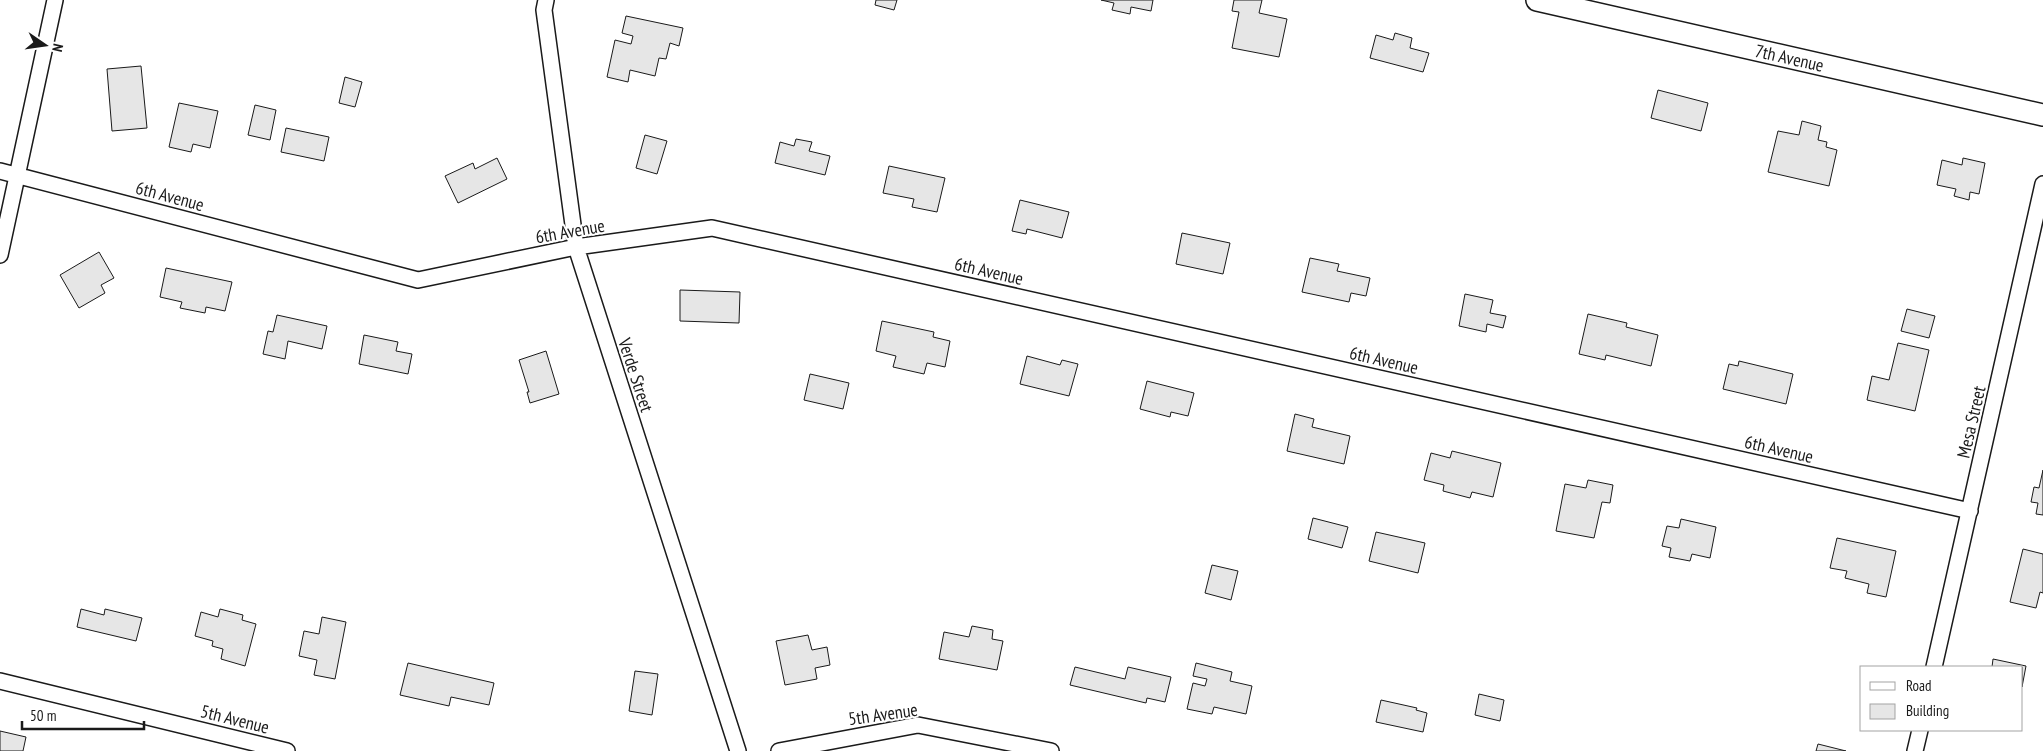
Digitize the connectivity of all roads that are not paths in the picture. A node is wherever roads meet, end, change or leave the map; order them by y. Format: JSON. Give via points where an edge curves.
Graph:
{"nodes":[{"id":1,"x":55,"y":0,"type":"edge"},
{"id":2,"x":546,"y":0,"type":"edge"},
{"id":3,"x":1537,"y":0,"type":"edge"},
{"id":4,"x":2043,"y":115,"type":"edge"},
{"id":5,"x":0,"y":171,"type":"edge"},
{"id":6,"x":17,"y":175,"type":"junction"},
{"id":7,"x":2043,"y":184,"type":"edge"},
{"id":8,"x":576,"y":248,"type":"junction"},
{"id":9,"x":0,"y":255,"type":"edge"},
{"id":10,"x":1970,"y":511,"type":"junction"},
{"id":11,"x":1934,"y":666,"type":"edge"},
{"id":12,"x":0,"y":682,"type":"edge"},
{"id":13,"x":1920,"y":731,"type":"edge"},
{"id":14,"x":287,"y":751,"type":"edge"},
{"id":15,"x":738,"y":751,"type":"edge"},
{"id":16,"x":779,"y":751,"type":"edge"},
{"id":17,"x":1050,"y":751,"type":"edge"},
{"id":18,"x":1915,"y":751,"type":"edge"}],
"edges":[{"from":1,"to":6,"type":"street"},
{"from":2,"to":8,"type":"street","name":"Verde Street","via":[[544,10]]},
{"from":3,"to":4,"type":"street","name":"7th Avenue"},
{"from":5,"to":6,"type":"street","name":"6th Avenue"},
{"from":6,"to":8,"type":"street","name":"6th Avenue","via":[[418,280]]},
{"from":6,"to":9,"type":"street"},
{"from":7,"to":10,"type":"street","name":"Mesa Street"},
{"from":8,"to":10,"type":"street","name":"6th Avenue","via":[[712,228]]},
{"from":8,"to":15,"type":"street","name":"Verde Street"},
{"from":10,"to":11,"type":"street","name":"Mesa Street"},
{"from":12,"to":14,"type":"street","name":"5th Avenue"},
{"from":13,"to":18,"type":"street"},
{"from":16,"to":17,"type":"street","name":"5th Avenue","via":[[918,724]]}]}
